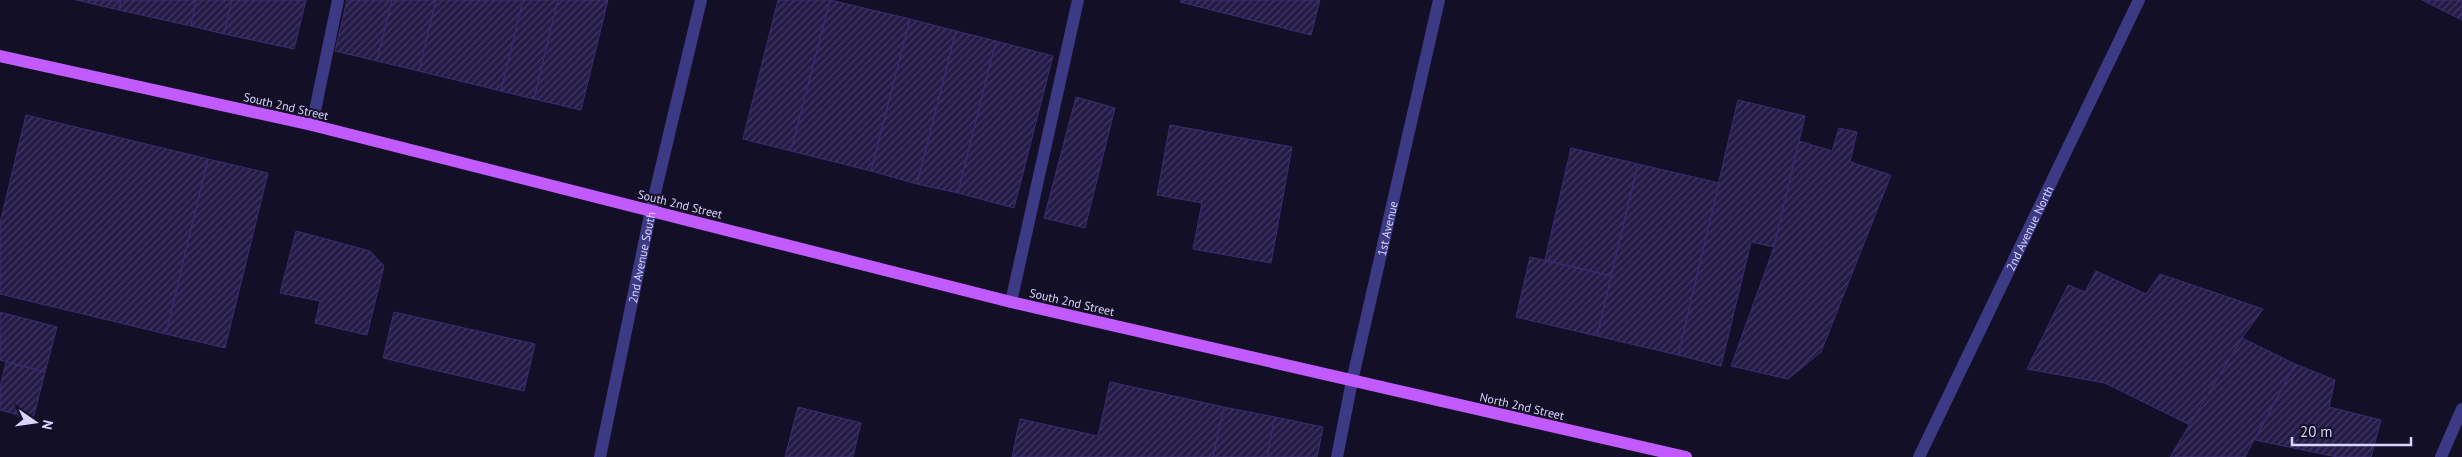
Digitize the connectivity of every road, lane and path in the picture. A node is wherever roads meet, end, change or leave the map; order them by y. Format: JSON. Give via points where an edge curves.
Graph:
{"nodes":[{"id":1,"x":338,"y":0,"type":"edge"},
{"id":2,"x":700,"y":0,"type":"edge"},
{"id":3,"x":1078,"y":0,"type":"edge"},
{"id":4,"x":1439,"y":0,"type":"edge"},
{"id":5,"x":2139,"y":0,"type":"edge"},
{"id":6,"x":0,"y":56,"type":"edge"},
{"id":7,"x":312,"y":125,"type":"junction"},
{"id":8,"x":651,"y":210,"type":"junction"},
{"id":9,"x":1011,"y":302,"type":"junction"},
{"id":10,"x":1352,"y":381,"type":"junction"},
{"id":11,"x":2462,"y":409,"type":"edge"},
{"id":12,"x":600,"y":457,"type":"edge"},
{"id":13,"x":1337,"y":457,"type":"edge"},
{"id":14,"x":1686,"y":457,"type":"edge"},
{"id":15,"x":1919,"y":457,"type":"edge"},
{"id":16,"x":2441,"y":457,"type":"edge"}],
"edges":[{"from":1,"to":7,"type":"street"},
{"from":2,"to":8,"type":"street","name":"2nd Avenue South"},
{"from":3,"to":9,"type":"street"},
{"from":4,"to":10,"type":"street","name":"1st Avenue"},
{"from":5,"to":15,"type":"street","name":"2nd Avenue North"},
{"from":6,"to":7,"type":"main road","name":"South 2nd Street"},
{"from":7,"to":8,"type":"main road","name":"South 2nd Street"},
{"from":8,"to":9,"type":"main road","name":"South 2nd Street"},
{"from":8,"to":12,"type":"street","name":"2nd Avenue South"},
{"from":9,"to":10,"type":"main road","name":"South 2nd Street"},
{"from":10,"to":13,"type":"street","name":"1st Avenue"},
{"from":10,"to":14,"type":"main road","name":"North 2nd Street"},
{"from":11,"to":16,"type":"street"}]}
